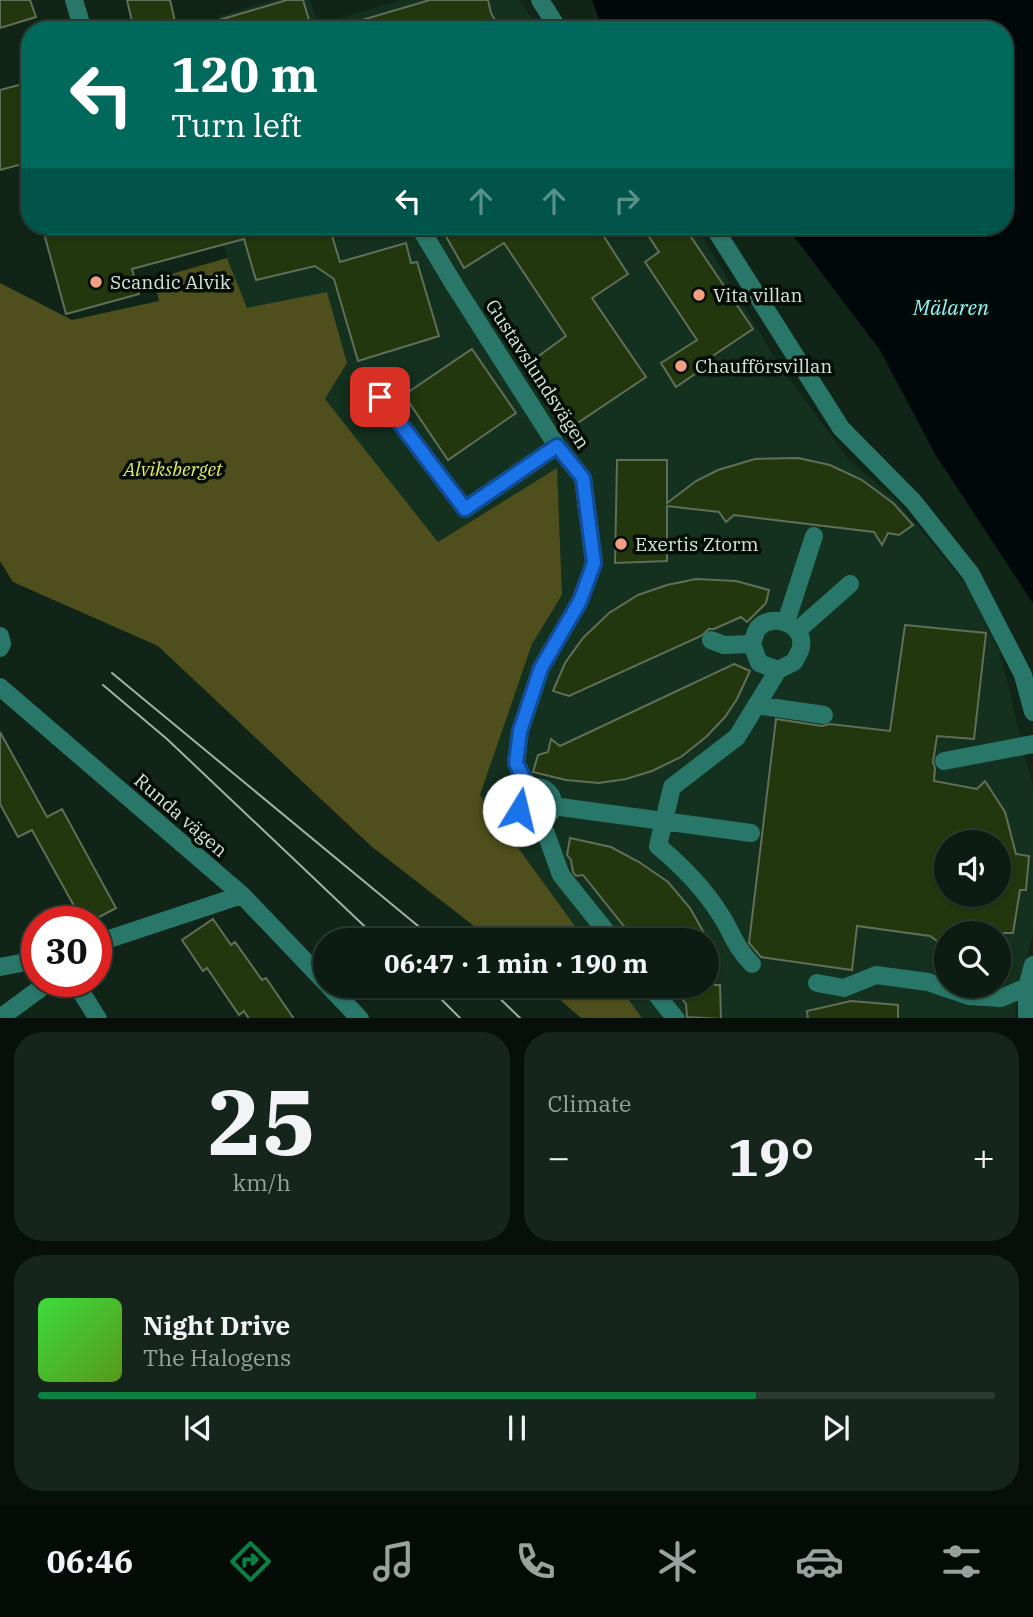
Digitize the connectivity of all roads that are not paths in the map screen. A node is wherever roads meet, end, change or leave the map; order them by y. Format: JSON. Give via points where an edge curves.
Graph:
{"nodes":[{"id":1,"x":74,"y":0,"type":"edge"},
{"id":2,"x":540,"y":0,"type":"edge"},
{"id":3,"x":80,"y":21,"type":"edge"},
{"id":4,"x":553,"y":21,"type":"edge"},
{"id":5,"x":424,"y":235,"type":"edge"},
{"id":6,"x":719,"y":235,"type":"edge"},
{"id":7,"x":380,"y":397,"type":"dead end"},
{"id":8,"x":557,"y":446,"type":"junction"},
{"id":9,"x":814,"y":536,"type":"dead end"},
{"id":10,"x":850,"y":584,"type":"dead end"},
{"id":11,"x":792,"y":626,"type":"junction"},
{"id":12,"x":0,"y":636,"type":"edge"},
{"id":13,"x":711,"y":640,"type":"dead end"},
{"id":14,"x":752,"y":644,"type":"junction"},
{"id":15,"x":0,"y":648,"type":"edge"},
{"id":16,"x":778,"y":670,"type":"junction"},
{"id":17,"x":0,"y":687,"type":"edge"},
{"id":18,"x":756,"y":705,"type":"junction"},
{"id":19,"x":1033,"y":712,"type":"edge"},
{"id":20,"x":824,"y":715,"type":"dead end"},
{"id":21,"x":1033,"y":744,"type":"edge"},
{"id":22,"x":944,"y":761,"type":"dead end"},
{"id":23,"x":528,"y":787,"type":"junction"},
{"id":24,"x":553,"y":806,"type":"junction"},
{"id":25,"x":541,"y":820,"type":"junction"},
{"id":26,"x":663,"y":820,"type":"junction"},
{"id":27,"x":751,"y":833,"type":"dead end"},
{"id":28,"x":242,"y":895,"type":"junction"},
{"id":29,"x":603,"y":928,"type":"edge"},
{"id":30,"x":112,"y":938,"type":"edge"},
{"id":31,"x":21,"y":963,"type":"edge"},
{"id":32,"x":752,"y":964,"type":"dead end"},
{"id":33,"x":1033,"y":965,"type":"edge"},
{"id":34,"x":0,"y":967,"type":"edge"},
{"id":35,"x":313,"y":969,"type":"edge"},
{"id":36,"x":817,"y":984,"type":"dead end"},
{"id":37,"x":1027,"y":987,"type":"junction"},
{"id":38,"x":28,"y":997,"type":"edge"},
{"id":39,"x":84,"y":997,"type":"edge"},
{"id":40,"x":341,"y":998,"type":"edge"},
{"id":41,"x":660,"y":998,"type":"edge"},
{"id":42,"x":0,"y":1018,"type":"edge"},
{"id":43,"x":97,"y":1018,"type":"edge"},
{"id":44,"x":360,"y":1018,"type":"edge"},
{"id":45,"x":676,"y":1018,"type":"edge"},
{"id":46,"x":1027,"y":1018,"type":"edge"}],
"edges":[{"from":1,"to":3,"type":"street"},
{"from":2,"to":4,"type":"street"},
{"from":5,"to":8,"type":"street","name":"Gustavslundsvägen"},
{"from":6,"to":19,"type":"street","via":[[841,428],[913,501],[971,575],[1023,675]]},
{"from":7,"to":8,"type":"street","via":[[465,509]]},
{"from":8,"to":23,"type":"street","name":"Gustavslundsvägen","via":[[583,478],[594,563],[580,601],[541,668],[520,731],[516,763]]},
{"from":9,"to":11,"type":"street"},
{"from":10,"to":11,"type":"street"},
{"from":11,"to":14,"type":"street","via":[[771,621],[758,629]]},
{"from":11,"to":16,"type":"street","via":[[802,646],[794,663]]},
{"from":12,"to":15,"type":"street"},
{"from":13,"to":14,"type":"street","via":[[724,645]]},
{"from":14,"to":16,"type":"street","via":[[759,663]]},
{"from":16,"to":18,"type":"street"},
{"from":17,"to":28,"type":"street","name":"Runda vägen"},
{"from":18,"to":20,"type":"street"},
{"from":18,"to":26,"type":"street","via":[[737,737],[672,787]]},
{"from":21,"to":22,"type":"street"},
{"from":23,"to":24,"type":"street","via":[[541,787],[549,793]]},
{"from":23,"to":25,"type":"street","name":"Gustavslundsvägen","via":[[519,798],[519,810],[529,820]]},
{"from":24,"to":25,"type":"street"},
{"from":24,"to":26,"type":"street"},
{"from":25,"to":29,"type":"street","name":"Gustavslundsvägen","via":[[561,875]]},
{"from":26,"to":27,"type":"street"},
{"from":26,"to":32,"type":"street","via":[[658,846],[690,873],[721,915],[738,950]]},
{"from":28,"to":30,"type":"street"},
{"from":28,"to":35,"type":"street","name":"Runda vägen"},
{"from":31,"to":34,"type":"street"},
{"from":33,"to":37,"type":"street"},
{"from":36,"to":37,"type":"street","via":[[844,988],[876,975],[928,982],[969,996],[1001,998]]},
{"from":37,"to":46,"type":"street"},
{"from":38,"to":42,"type":"street"},
{"from":39,"to":43,"type":"street"},
{"from":40,"to":44,"type":"street","name":"Runda vägen"},
{"from":41,"to":45,"type":"street"}]}
